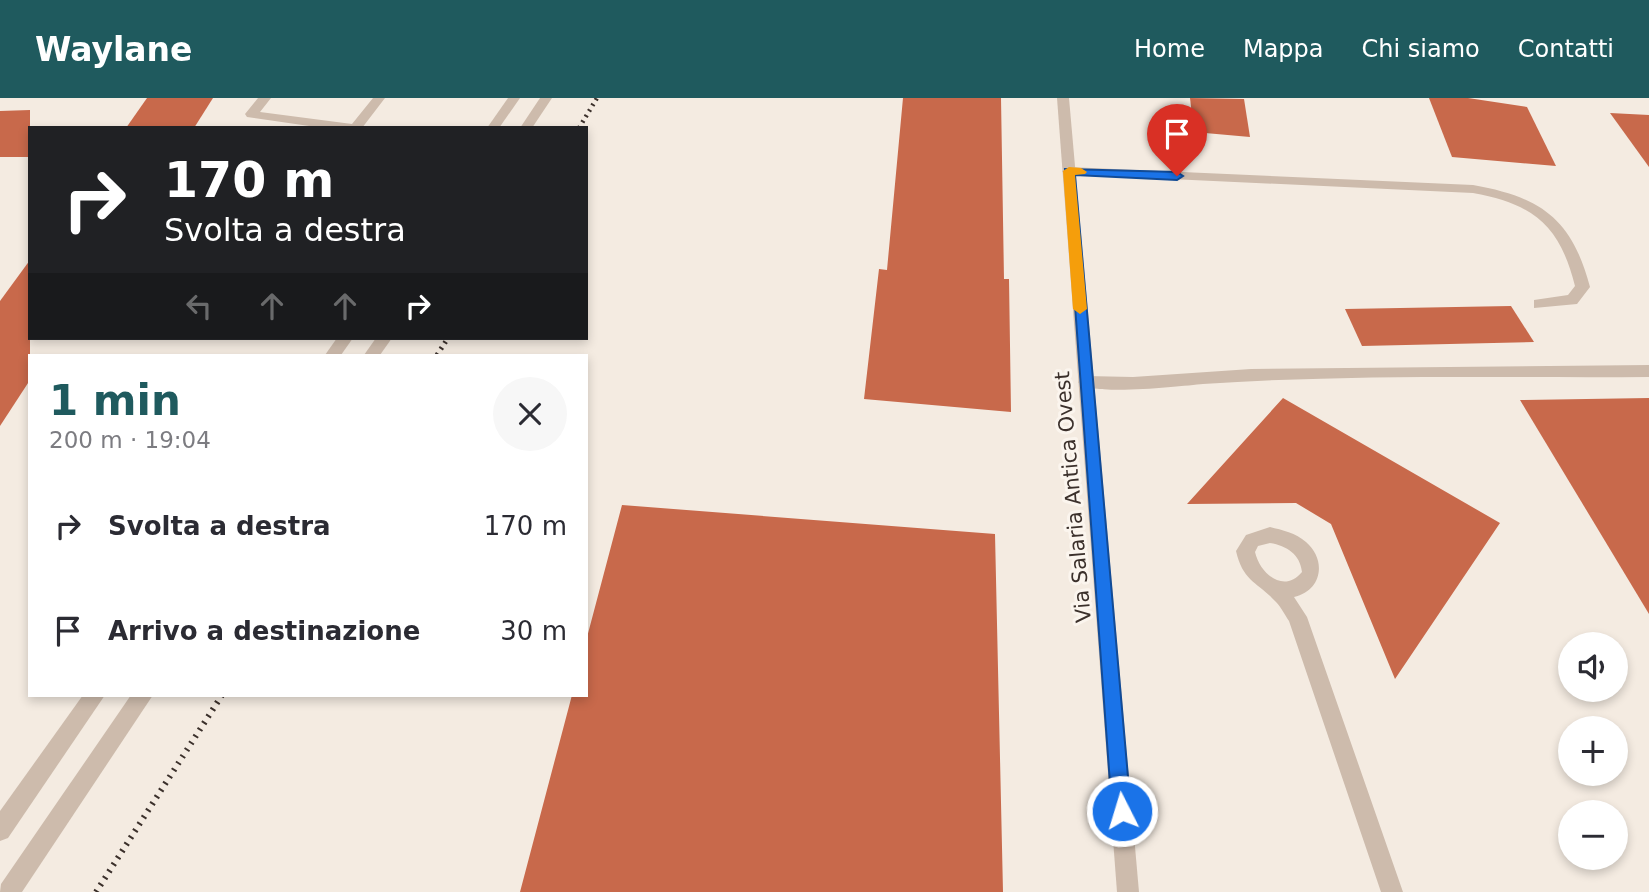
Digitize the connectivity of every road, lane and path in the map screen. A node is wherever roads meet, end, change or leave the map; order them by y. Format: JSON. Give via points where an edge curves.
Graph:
{"nodes":[{"id":1,"x":265,"y":98,"type":"edge"},
{"id":2,"x":379,"y":98,"type":"edge"},
{"id":3,"x":514,"y":98,"type":"edge"},
{"id":4,"x":547,"y":98,"type":"edge"},
{"id":5,"x":1063,"y":98,"type":"edge"},
{"id":6,"x":339,"y":126,"type":"edge"},
{"id":7,"x":356,"y":126,"type":"edge"},
{"id":8,"x":494,"y":126,"type":"edge"},
{"id":9,"x":527,"y":126,"type":"edge"},
{"id":10,"x":1069,"y":171,"type":"junction"},
{"id":11,"x":1539,"y":304,"type":"dead end"},
{"id":12,"x":1649,"y":372,"type":"edge"},
{"id":13,"x":1086,"y":382,"type":"junction"},
{"id":14,"x":1270,"y":586,"type":"junction"},
{"id":15,"x":1301,"y":587,"type":"junction"},
{"id":16,"x":1297,"y":617,"type":"junction"},
{"id":17,"x":94,"y":697,"type":"edge"},
{"id":18,"x":141,"y":697,"type":"edge"},
{"id":19,"x":0,"y":830,"type":"edge"},
{"id":20,"x":9,"y":892,"type":"edge"},
{"id":21,"x":1128,"y":892,"type":"edge"},
{"id":22,"x":1392,"y":892,"type":"edge"}],
"edges":[{"from":1,"to":6,"type":"street","via":[[251,114]]},
{"from":2,"to":7,"type":"street"},
{"from":3,"to":8,"type":"street"},
{"from":4,"to":9,"type":"street"},
{"from":5,"to":10,"type":"street","name":"Via Salaria Antica Ovest"},
{"from":10,"to":11,"type":"street","via":[[1473,189],[1508,196],[1552,220],[1566,239],[1580,276],[1583,287],[1572,300]]},
{"from":10,"to":13,"type":"street","name":"Via Salaria Antica Ovest"},
{"from":12,"to":13,"type":"street","via":[[1251,375]]},
{"from":13,"to":21,"type":"street","name":"Via Salaria Antica Ovest"},
{"from":14,"to":15,"type":"street"},
{"from":14,"to":15,"type":"street","via":[[1252,573],[1245,555],[1252,540],[1270,535],[1292,541],[1307,556],[1311,574]]},
{"from":14,"to":16,"type":"street"},
{"from":15,"to":16,"type":"street"},
{"from":16,"to":22,"type":"street"},
{"from":17,"to":19,"type":"street"},
{"from":18,"to":20,"type":"street"}]}
